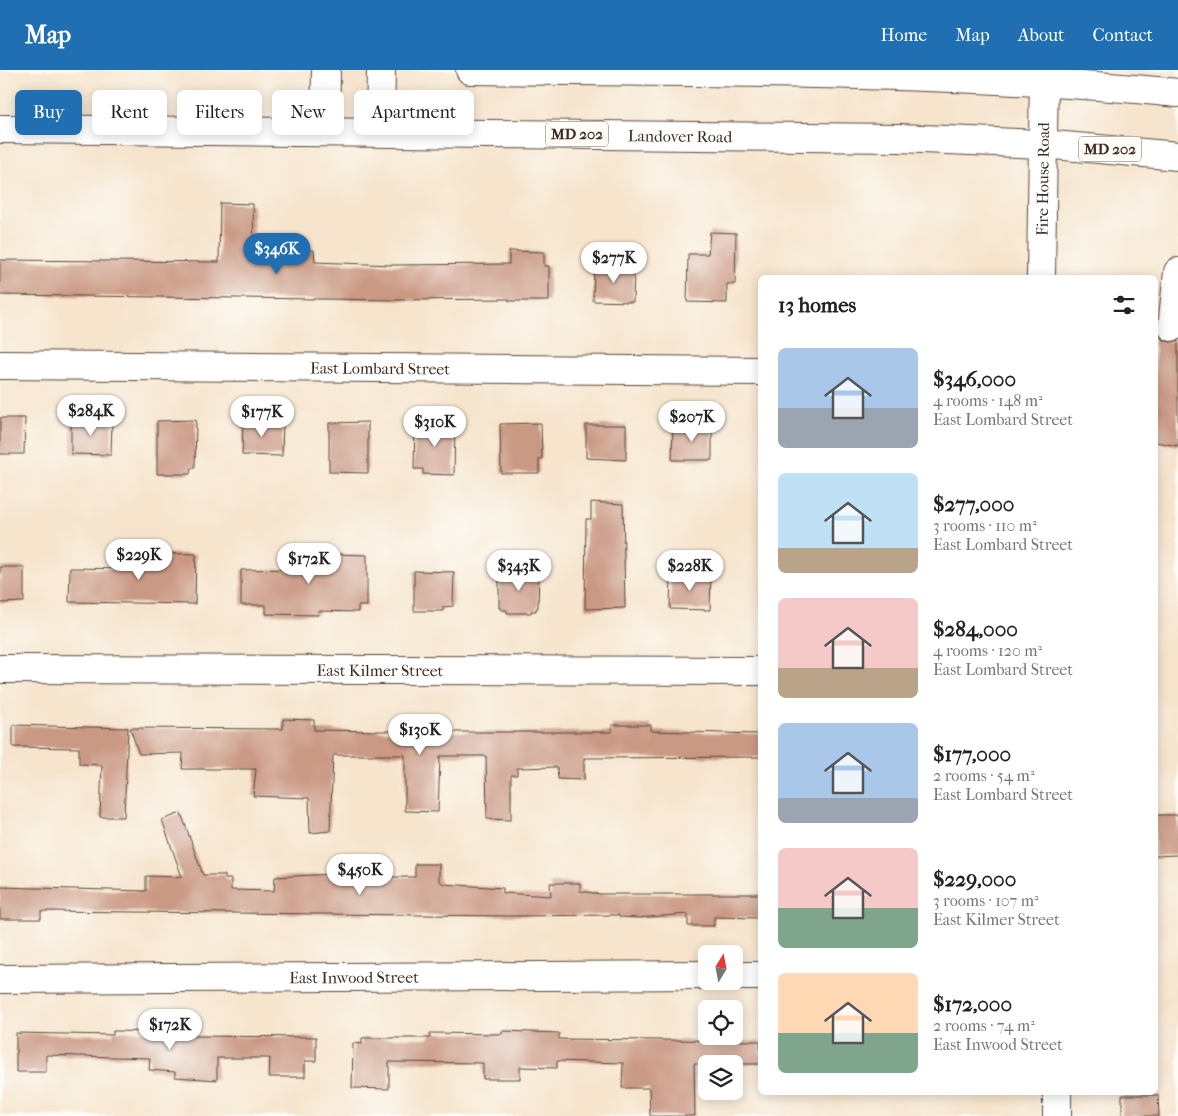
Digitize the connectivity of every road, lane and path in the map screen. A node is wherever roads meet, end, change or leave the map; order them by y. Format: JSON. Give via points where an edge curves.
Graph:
{"nodes":[{"id":1,"x":326,"y":70,"type":"edge"},
{"id":2,"x":381,"y":70,"type":"edge"},
{"id":3,"x":470,"y":70,"type":"edge"},
{"id":4,"x":674,"y":71,"type":"edge"},
{"id":5,"x":1044,"y":76,"type":"edge"},
{"id":6,"x":326,"y":90,"type":"edge"},
{"id":7,"x":381,"y":90,"type":"edge"},
{"id":8,"x":1178,"y":93,"type":"edge"},
{"id":9,"x":0,"y":129,"type":"edge"},
{"id":10,"x":272,"y":132,"type":"edge"},
{"id":11,"x":474,"y":133,"type":"edge"},
{"id":12,"x":1042,"y":144,"type":"junction"},
{"id":13,"x":1178,"y":156,"type":"edge"},
{"id":14,"x":1178,"y":272,"type":"edge"},
{"id":15,"x":1041,"y":275,"type":"edge"},
{"id":16,"x":1172,"y":327,"type":"dead end"},
{"id":17,"x":0,"y":365,"type":"edge"},
{"id":18,"x":758,"y":372,"type":"edge"},
{"id":19,"x":0,"y":669,"type":"edge"},
{"id":20,"x":758,"y":671,"type":"edge"},
{"id":21,"x":698,"y":975,"type":"edge"},
{"id":22,"x":743,"y":976,"type":"edge"},
{"id":23,"x":758,"y":976,"type":"edge"},
{"id":24,"x":0,"y":979,"type":"edge"},
{"id":25,"x":1057,"y":1095,"type":"edge"},
{"id":26,"x":1057,"y":1116,"type":"edge"}],
"edges":[{"from":1,"to":6,"type":"street"},
{"from":2,"to":7,"type":"street"},
{"from":3,"to":4,"type":"street"},
{"from":4,"to":5,"type":"street"},
{"from":5,"to":8,"type":"street"},
{"from":5,"to":12,"type":"street","name":"Fire House Road"},
{"from":9,"to":10,"type":"street","name":"Landover Road","number":"MD 202"},
{"from":11,"to":12,"type":"street","name":"Landover Road","number":"MD 202","via":[[899,138]]},
{"from":12,"to":13,"type":"street","name":"Landover Road","number":"MD 202"},
{"from":12,"to":15,"type":"street","name":"Fire House Road"},
{"from":14,"to":16,"type":"street"},
{"from":17,"to":18,"type":"street","name":"East Lombard Street"},
{"from":19,"to":20,"type":"street","name":"East Kilmer Street"},
{"from":21,"to":24,"type":"street","name":"East Inwood Street"},
{"from":22,"to":23,"type":"street"},
{"from":25,"to":26,"type":"street"}]}
